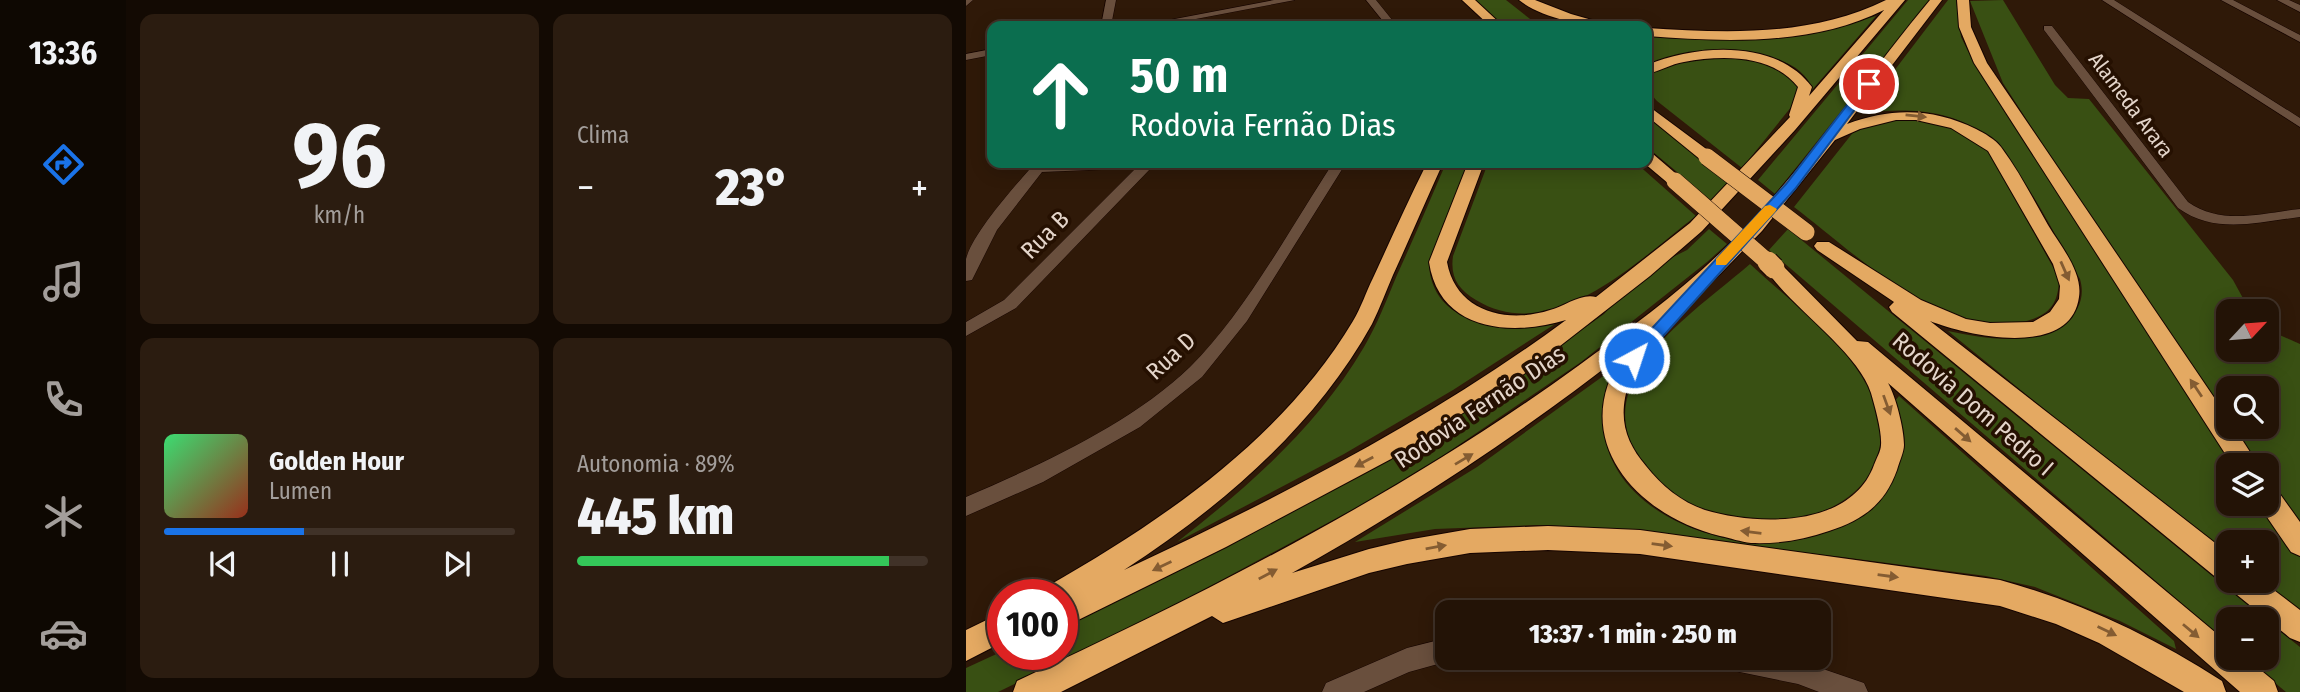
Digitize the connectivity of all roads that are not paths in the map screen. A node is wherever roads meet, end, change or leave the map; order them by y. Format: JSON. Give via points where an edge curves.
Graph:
{"nodes":[{"id":1,"x":1111,"y":0,"type":"edge"},
{"id":2,"x":1216,"y":0,"type":"edge"},
{"id":3,"x":1290,"y":0,"type":"edge"},
{"id":4,"x":1371,"y":0,"type":"edge"},
{"id":5,"x":1458,"y":0,"type":"edge"},
{"id":6,"x":1468,"y":0,"type":"edge"},
{"id":7,"x":1512,"y":0,"type":"edge"},
{"id":8,"x":1525,"y":0,"type":"edge"},
{"id":9,"x":1897,"y":0,"type":"edge"},
{"id":10,"x":1936,"y":0,"type":"edge"},
{"id":11,"x":1963,"y":0,"type":"edge"},
{"id":12,"x":2107,"y":0,"type":"edge"},
{"id":13,"x":2225,"y":0,"type":"edge"},
{"id":14,"x":2282,"y":0,"type":"edge"},
{"id":15,"x":2300,"y":9,"type":"edge"},
{"id":16,"x":1222,"y":12,"type":"junction"},
{"id":17,"x":1534,"y":18,"type":"dead end"},
{"id":18,"x":1469,"y":20,"type":"dead end"},
{"id":19,"x":1107,"y":21,"type":"edge"},
{"id":20,"x":1171,"y":21,"type":"edge"},
{"id":21,"x":1226,"y":21,"type":"edge"},
{"id":22,"x":1388,"y":21,"type":"edge"},
{"id":23,"x":1491,"y":21,"type":"edge"},
{"id":24,"x":1586,"y":21,"type":"edge"},
{"id":25,"x":2049,"y":28,"type":"dead end"},
{"id":26,"x":1652,"y":32,"type":"edge"},
{"id":27,"x":2300,"y":39,"type":"edge"},
{"id":28,"x":987,"y":53,"type":"edge"},
{"id":29,"x":966,"y":57,"type":"edge"},
{"id":30,"x":1652,"y":68,"type":"edge"},
{"id":31,"x":1652,"y":113,"type":"edge"},
{"id":32,"x":2300,"y":123,"type":"edge"},
{"id":33,"x":1790,"y":127,"type":"junction"},
{"id":34,"x":1829,"y":138,"type":"junction"},
{"id":35,"x":1652,"y":163,"type":"edge"},
{"id":36,"x":1037,"y":168,"type":"edge"},
{"id":37,"x":1145,"y":168,"type":"edge"},
{"id":38,"x":1336,"y":168,"type":"edge"},
{"id":39,"x":1433,"y":168,"type":"edge"},
{"id":40,"x":1474,"y":168,"type":"edge"},
{"id":41,"x":2300,"y":213,"type":"edge"},
{"id":42,"x":1814,"y":239,"type":"junction"},
{"id":43,"x":1643,"y":272,"type":"junction"},
{"id":44,"x":966,"y":276,"type":"edge"},
{"id":45,"x":1700,"y":282,"type":"junction"},
{"id":46,"x":1800,"y":294,"type":"junction"},
{"id":47,"x":966,"y":330,"type":"edge"},
{"id":48,"x":2238,"y":453,"type":"edge"},
{"id":49,"x":966,"y":507,"type":"edge"},
{"id":50,"x":2279,"y":514,"type":"edge"},
{"id":51,"x":2300,"y":544,"type":"edge"},
{"id":52,"x":2216,"y":560,"type":"edge"},
{"id":53,"x":1078,"y":583,"type":"edge"},
{"id":54,"x":2256,"y":593,"type":"edge"},
{"id":55,"x":1078,"y":606,"type":"edge"},
{"id":56,"x":1164,"y":628,"type":"junction"},
{"id":57,"x":2300,"y":628,"type":"edge"},
{"id":58,"x":987,"y":635,"type":"edge"},
{"id":59,"x":987,"y":644,"type":"edge"},
{"id":60,"x":966,"y":646,"type":"edge"},
{"id":61,"x":966,"y":653,"type":"edge"},
{"id":62,"x":1435,"y":653,"type":"edge"},
{"id":63,"x":1788,"y":670,"type":"edge"},
{"id":64,"x":1028,"y":692,"type":"edge"},
{"id":65,"x":1335,"y":692,"type":"edge"},
{"id":66,"x":1855,"y":692,"type":"edge"},
{"id":67,"x":2211,"y":692,"type":"edge"},
{"id":68,"x":2263,"y":692,"type":"edge"}],
"edges":[{"from":1,"to":19,"type":"street"},
{"from":2,"to":16,"type":"street"},
{"from":3,"to":16,"type":"street"},
{"from":4,"to":22,"type":"street"},
{"from":5,"to":18,"type":"highway"},
{"from":6,"to":23,"type":"highway"},
{"from":7,"to":17,"type":"highway"},
{"from":8,"to":24,"type":"highway"},
{"from":9,"to":26,"type":"highway","via":[[1868,15],[1821,27],[1738,34]]},
{"from":9,"to":33,"type":"highway","name":"Rodovia Fernão Dias"},
{"from":10,"to":34,"type":"highway","name":"Rodovia Fernão Dias"},
{"from":48,"to":11,"type":"highway","one_way":true,"via":[[1969,43]]},
{"from":12,"to":32,"type":"street"},
{"from":13,"to":27,"type":"street"},
{"from":14,"to":15,"type":"street"},
{"from":16,"to":20,"type":"street"},
{"from":16,"to":21,"type":"street"},
{"from":25,"to":41,"type":"street","name":"Alameda Arara","via":[[2183,205],[2201,217],[2224,222]]},
{"from":28,"to":29,"type":"street"},
{"from":30,"to":33,"type":"highway","via":[[1667,61],[1734,55],[1774,62],[1801,78],[1805,87]]},
{"from":31,"to":42,"type":"highway","name":"Rodovia Dom Pedro I","bridge":true},
{"from":33,"to":43,"type":"highway","name":"Rodovia Fernão Dias","via":[[1696,227]]},
{"from":34,"to":42,"type":"highway","one_way":true,"via":[[1864,120],[1905,115],[1954,123],[1980,136],[1994,148],[2063,264],[2071,295],[2066,309],[2040,327],[2005,332],[1964,327],[1919,307]]},
{"from":34,"to":45,"type":"highway","name":"Rodovia Fernão Dias","via":[[1728,256]]},
{"from":35,"to":46,"type":"highway","name":"Rodovia Dom Pedro I","bridge":true},
{"from":36,"to":44,"type":"street","via":[[998,215]]},
{"from":37,"to":47,"type":"street","name":"Rua B","via":[[1010,304]]},
{"from":38,"to":49,"type":"street","name":"Rua D","via":[[1241,317],[1196,372],[1133,422],[1036,476]]},
{"from":39,"to":53,"type":"highway","via":[[1361,324],[1326,375],[1229,480],[1182,518]]},
{"from":40,"to":43,"type":"highway","via":[[1438,262],[1445,291],[1458,304],[1474,313],[1525,323],[1568,312]]},
{"from":42,"to":52,"type":"highway","name":"Rodovia Dom Pedro I"},
{"from":43,"to":55,"type":"highway","name":"Rodovia Fernão Dias","one_way":true,"via":[[1516,368],[1383,452]]},
{"from":46,"to":45,"type":"highway","one_way":true,"via":[[1881,388],[1891,415],[1891,458],[1883,480],[1868,499],[1845,516],[1792,533],[1757,534],[1723,528],[1663,504],[1627,466],[1615,441],[1613,399],[1620,379]]},
{"from":56,"to":45,"type":"highway","name":"Rodovia Fernão Dias","one_way":true,"via":[[1328,542],[1475,452]]},
{"from":46,"to":68,"type":"highway","name":"Rodovia Dom Pedro I","one_way":true},
{"from":50,"to":51,"type":"highway"},
{"from":54,"to":57,"type":"highway"},
{"from":56,"to":64,"type":"highway","name":"Rodovia Fernão Dias"},
{"from":56,"to":67,"type":"highway","one_way":true,"via":[[1406,552],[1470,541],[1640,542],[2000,593],[2087,621]]},
{"from":58,"to":60,"type":"highway"},
{"from":59,"to":61,"type":"highway"},
{"from":62,"to":65,"type":"street","via":[[1407,660]]},
{"from":63,"to":66,"type":"street"}]}
